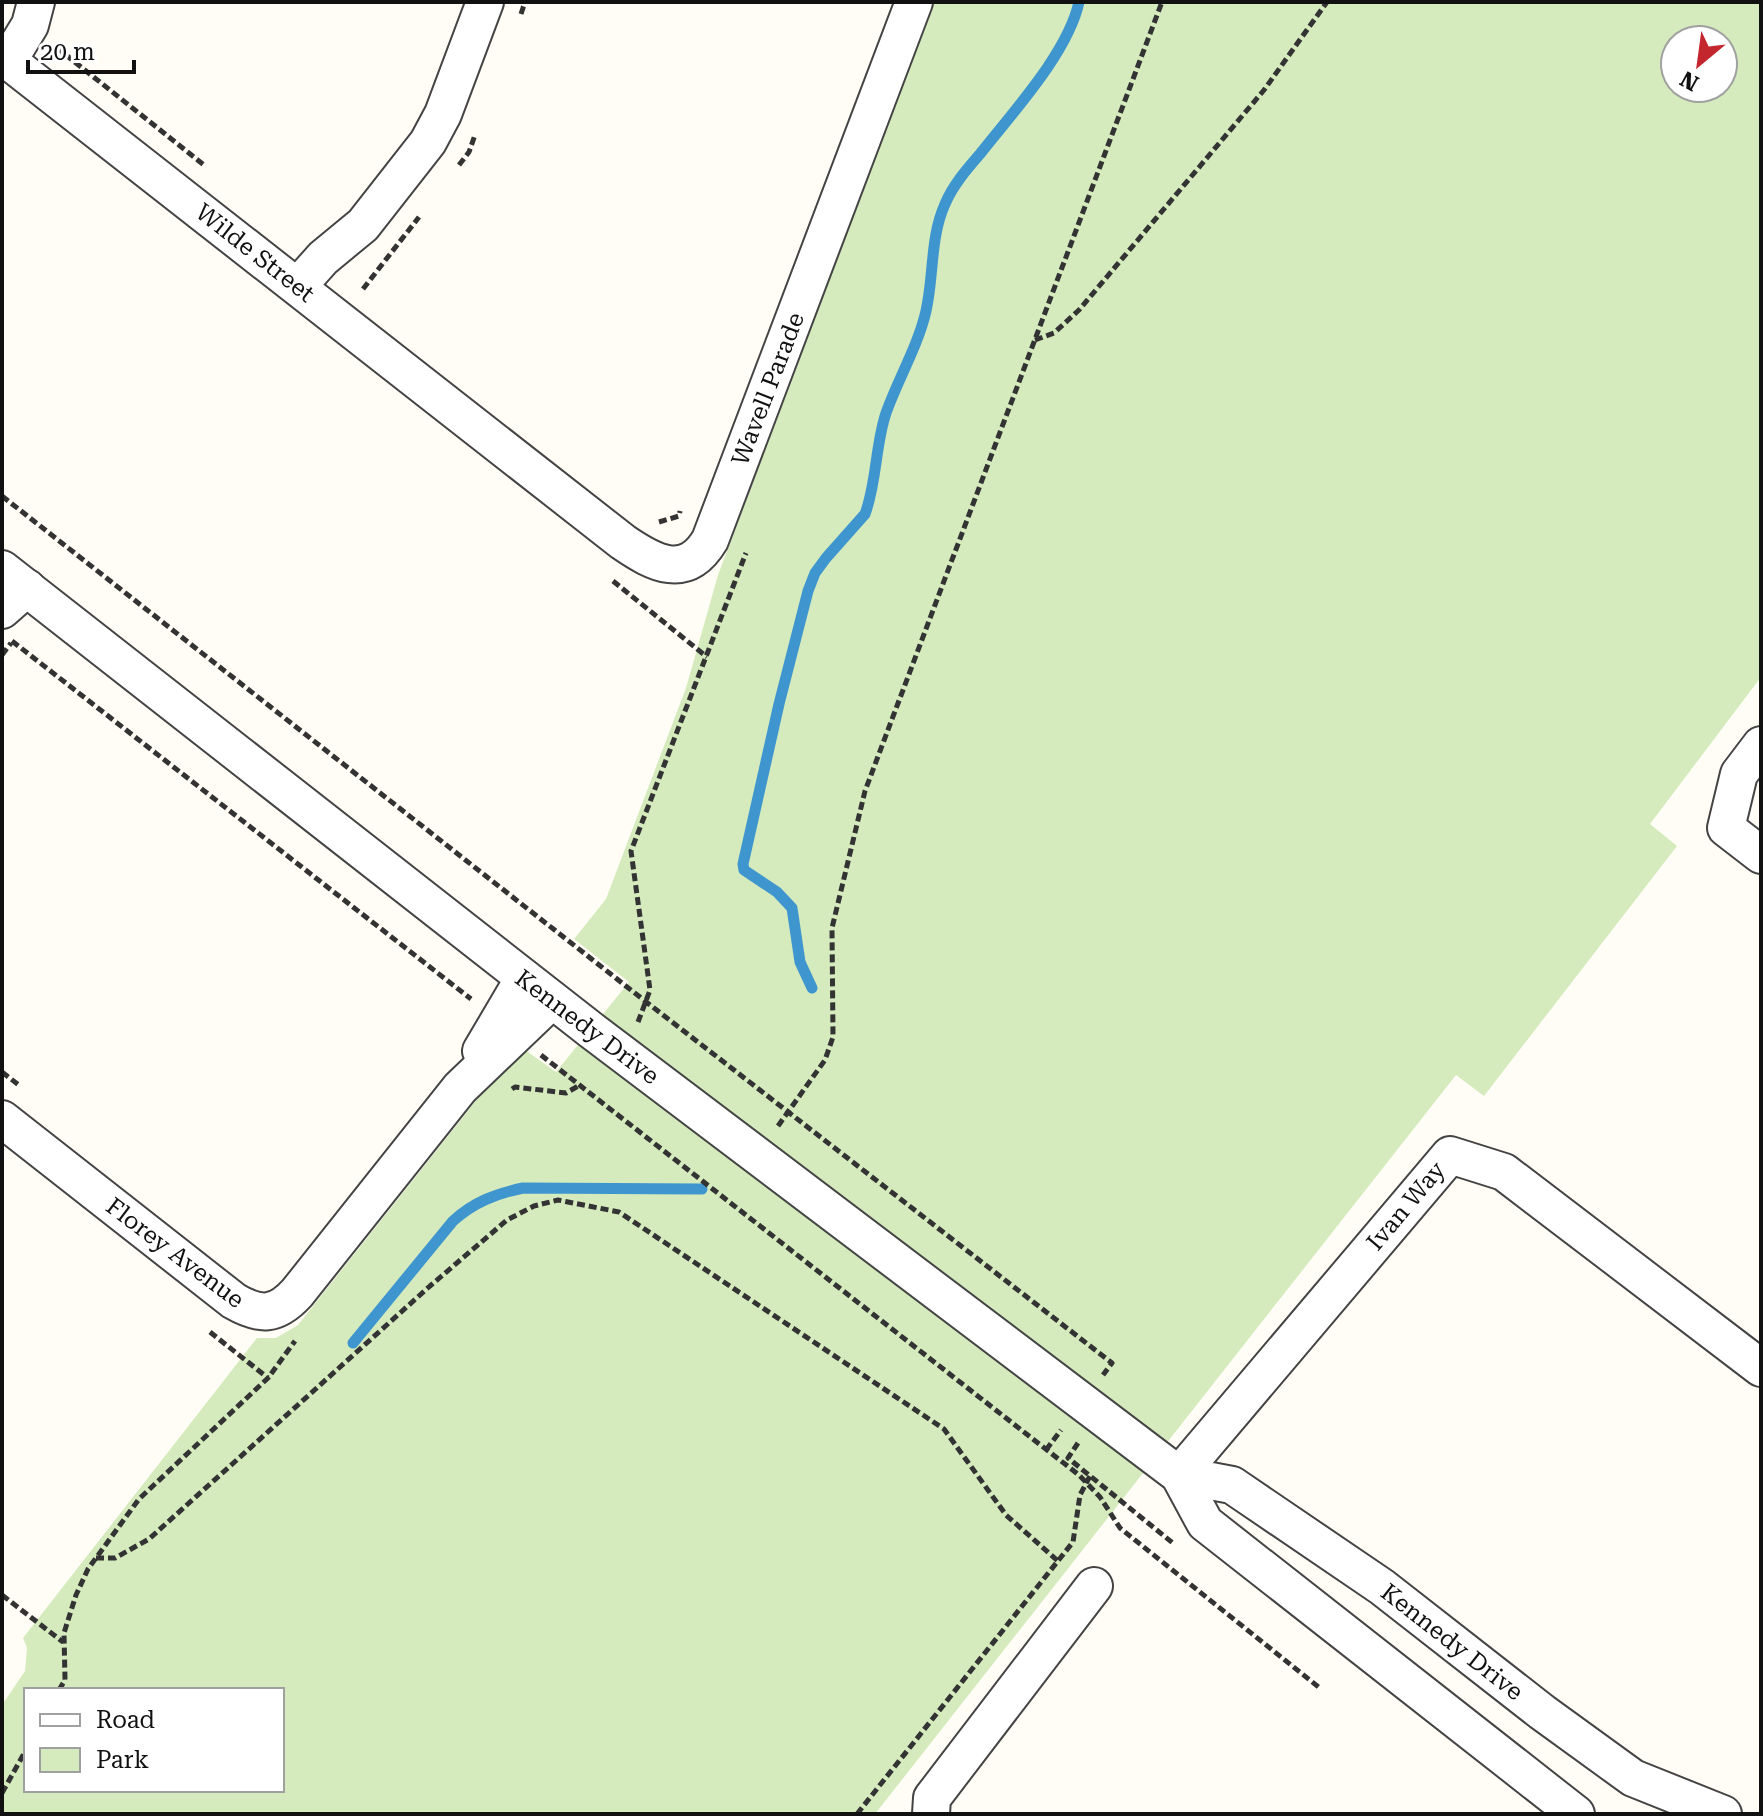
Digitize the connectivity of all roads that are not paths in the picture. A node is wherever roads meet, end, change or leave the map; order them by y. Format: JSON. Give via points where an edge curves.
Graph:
{"nodes":[{"id":1,"x":485,"y":2,"type":"edge"},
{"id":2,"x":914,"y":2,"type":"edge"},
{"id":3,"x":22,"y":12,"type":"edge"},
{"id":4,"x":5,"y":59,"type":"edge"},
{"id":5,"x":363,"y":225,"type":"junction"},
{"id":6,"x":308,"y":295,"type":"junction"},
{"id":7,"x":507,"y":451,"type":"joint"},
{"id":8,"x":11,"y":602,"type":"edge"},
{"id":9,"x":1761,"y":745,"type":"edge"},
{"id":10,"x":1761,"y":855,"type":"edge"},
{"id":11,"x":538,"y":989,"type":"junction"},
{"id":12,"x":2,"y":1119,"type":"edge"},
{"id":13,"x":1761,"y":1368,"type":"edge"},
{"id":14,"x":1179,"y":1475,"type":"junction"},
{"id":15,"x":1094,"y":1586,"type":"dead end"},
{"id":16,"x":931,"y":1814,"type":"edge"},
{"id":17,"x":1576,"y":1814,"type":"edge"},
{"id":18,"x":1723,"y":1814,"type":"edge"}],
"edges":[{"from":1,"to":5,"type":"street","via":[[435,130]]},
{"from":2,"to":7,"type":"street","name":"Wavell Parade","via":[[704,551],[685,564],[673,565],[643,555]]},
{"from":3,"to":4,"type":"street"},
{"from":4,"to":6,"type":"street","name":"Wilde Street"},
{"from":5,"to":6,"type":"street","via":[[323,258]]},
{"from":5,"to":6,"type":"street","via":[[352,280]]},
{"from":6,"to":7,"type":"street","name":"Wilde Street"},
{"from":8,"to":11,"type":"street","name":"Kennedy Drive"},
{"from":9,"to":10,"type":"street","via":[[1739,774],[1726,828]]},
{"from":11,"to":12,"type":"street","name":"Florey Avenue","via":[[297,1293],[287,1304],[263,1312],[234,1301]]},
{"from":11,"to":14,"type":"street","name":"Kennedy Drive"},
{"from":13,"to":14,"type":"street","name":"Ivan Way","via":[[1504,1172],[1450,1155]]},
{"from":14,"to":17,"type":"street","name":"Kennedy Drive","via":[[1205,1523]]},
{"from":14,"to":18,"type":"street","name":"Kennedy Drive","via":[[1232,1485],[1382,1587],[1633,1778]]},
{"from":15,"to":16,"type":"street","via":[[932,1798]]}]}
